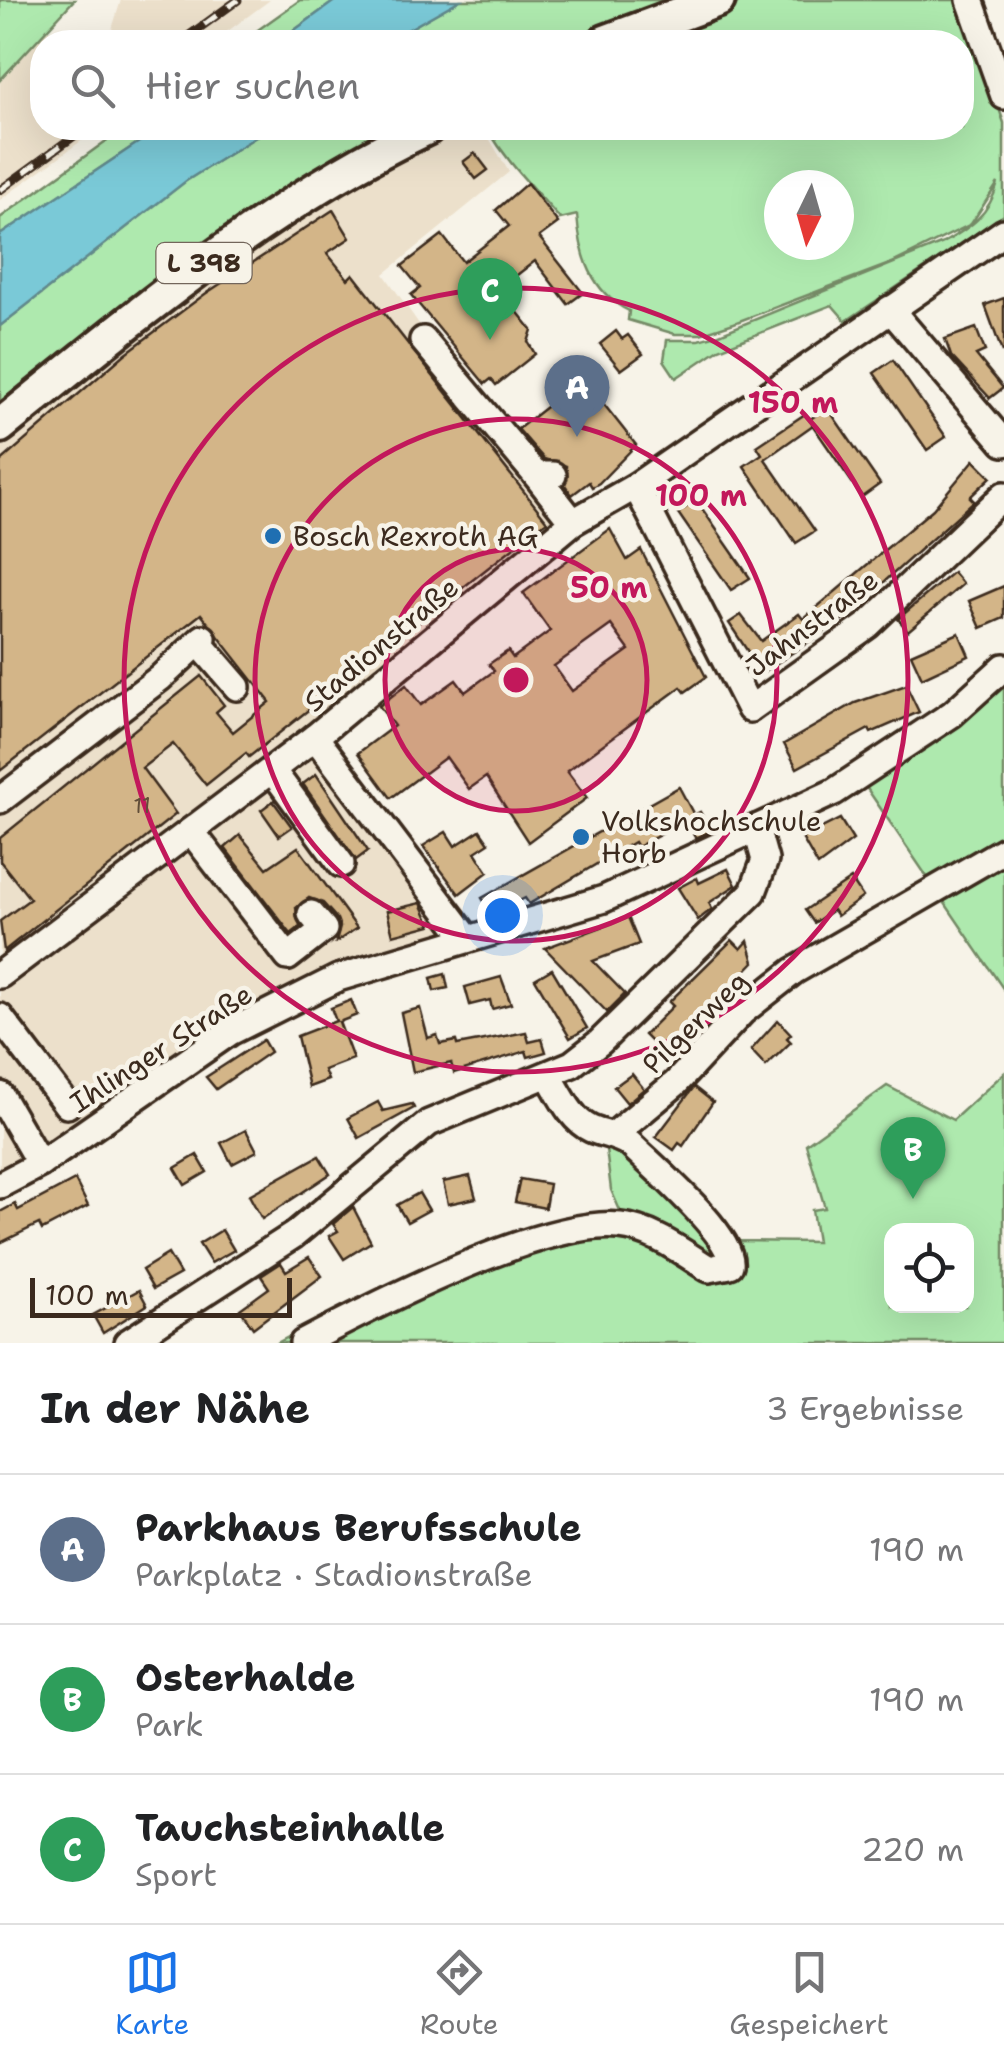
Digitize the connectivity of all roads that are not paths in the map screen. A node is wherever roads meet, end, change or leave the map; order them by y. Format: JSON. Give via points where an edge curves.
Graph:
{"nodes":[{"id":1,"x":718,"y":0,"type":"edge"},
{"id":2,"x":970,"y":0,"type":"edge"},
{"id":3,"x":638,"y":30,"type":"edge"},
{"id":4,"x":1004,"y":96,"type":"edge"},
{"id":5,"x":406,"y":140,"type":"edge"},
{"id":6,"x":1004,"y":232,"type":"edge"},
{"id":7,"x":890,"y":309,"type":"junction"},
{"id":8,"x":422,"y":340,"type":"dead end"},
{"id":9,"x":0,"y":426,"type":"edge"},
{"id":10,"x":1004,"y":443,"type":"edge"},
{"id":11,"x":636,"y":486,"type":"junction"},
{"id":12,"x":1004,"y":494,"type":"edge"},
{"id":13,"x":574,"y":522,"type":"junction"},
{"id":14,"x":1004,"y":667,"type":"edge"},
{"id":15,"x":237,"y":688,"type":"dead end"},
{"id":16,"x":315,"y":738,"type":"junction"},
{"id":17,"x":272,"y":770,"type":"junction"},
{"id":18,"x":0,"y":800,"type":"edge"},
{"id":19,"x":756,"y":828,"type":"junction"},
{"id":20,"x":190,"y":831,"type":"junction"},
{"id":21,"x":1004,"y":850,"type":"edge"},
{"id":22,"x":341,"y":864,"type":"dead end"},
{"id":23,"x":312,"y":914,"type":"dead end"},
{"id":24,"x":468,"y":939,"type":"junction"},
{"id":25,"x":0,"y":975,"type":"edge"},
{"id":26,"x":0,"y":1017,"type":"edge"},
{"id":27,"x":549,"y":1076,"type":"junction"},
{"id":28,"x":0,"y":1096,"type":"edge"},
{"id":29,"x":67,"y":1105,"type":"dead end"},
{"id":30,"x":615,"y":1134,"type":"junction"},
{"id":31,"x":40,"y":1164,"type":"junction"},
{"id":32,"x":0,"y":1185,"type":"edge"},
{"id":33,"x":127,"y":1343,"type":"edge"},
{"id":34,"x":303,"y":1343,"type":"edge"}],
"edges":[{"from":1,"to":3,"type":"main road"},
{"from":2,"to":4,"type":"street"},
{"from":5,"to":9,"type":"main road","number":"L 398","via":[[193,270]]},
{"from":6,"to":7,"type":"street","name":"Stadionstraße"},
{"from":7,"to":10,"type":"street"},
{"from":7,"to":11,"type":"street","name":"Stadionstraße"},
{"from":8,"to":13,"type":"street","via":[[544,475]]},
{"from":11,"to":12,"type":"street","name":"Jahnstraße","via":[[750,709],[868,625]]},
{"from":11,"to":13,"type":"street","name":"Stadionstraße"},
{"from":13,"to":16,"type":"street","name":"Stadionstraße"},
{"from":14,"to":19,"type":"street","name":"Ihlinger Straße","via":[[952,714],[860,776]]},
{"from":15,"to":18,"type":"street","via":[[201,640]]},
{"from":16,"to":17,"type":"street","name":"Stadionstraße"},
{"from":16,"to":24,"type":"street"},
{"from":17,"to":20,"type":"street","name":"Stadionstraße"},
{"from":17,"to":22,"type":"street"},
{"from":19,"to":24,"type":"street","name":"Ihlinger Straße","via":[[604,899]]},
{"from":19,"to":27,"type":"street","via":[[764,860],[753,892],[600,1042]]},
{"from":20,"to":23,"type":"street","via":[[288,957],[324,929]]},
{"from":20,"to":25,"type":"street","name":"Stadionstraße"},
{"from":21,"to":30,"type":"street","name":"Pilgerweg","via":[[794,971]]},
{"from":24,"to":31,"type":"street","name":"Ihlinger Straße","via":[[338,978],[230,1032]]},
{"from":26,"to":29,"type":"street"},
{"from":27,"to":30,"type":"street","via":[[572,1114],[590,1129]]},
{"from":27,"to":33,"type":"street","via":[[429,1123],[294,1235]]},
{"from":28,"to":31,"type":"street"},
{"from":30,"to":34,"type":"street","via":[[711,1225],[728,1246],[730,1265],[709,1269],[654,1237],[618,1226],[572,1231],[489,1256]]},
{"from":31,"to":32,"type":"street","name":"Ihlinger Straße"}]}
